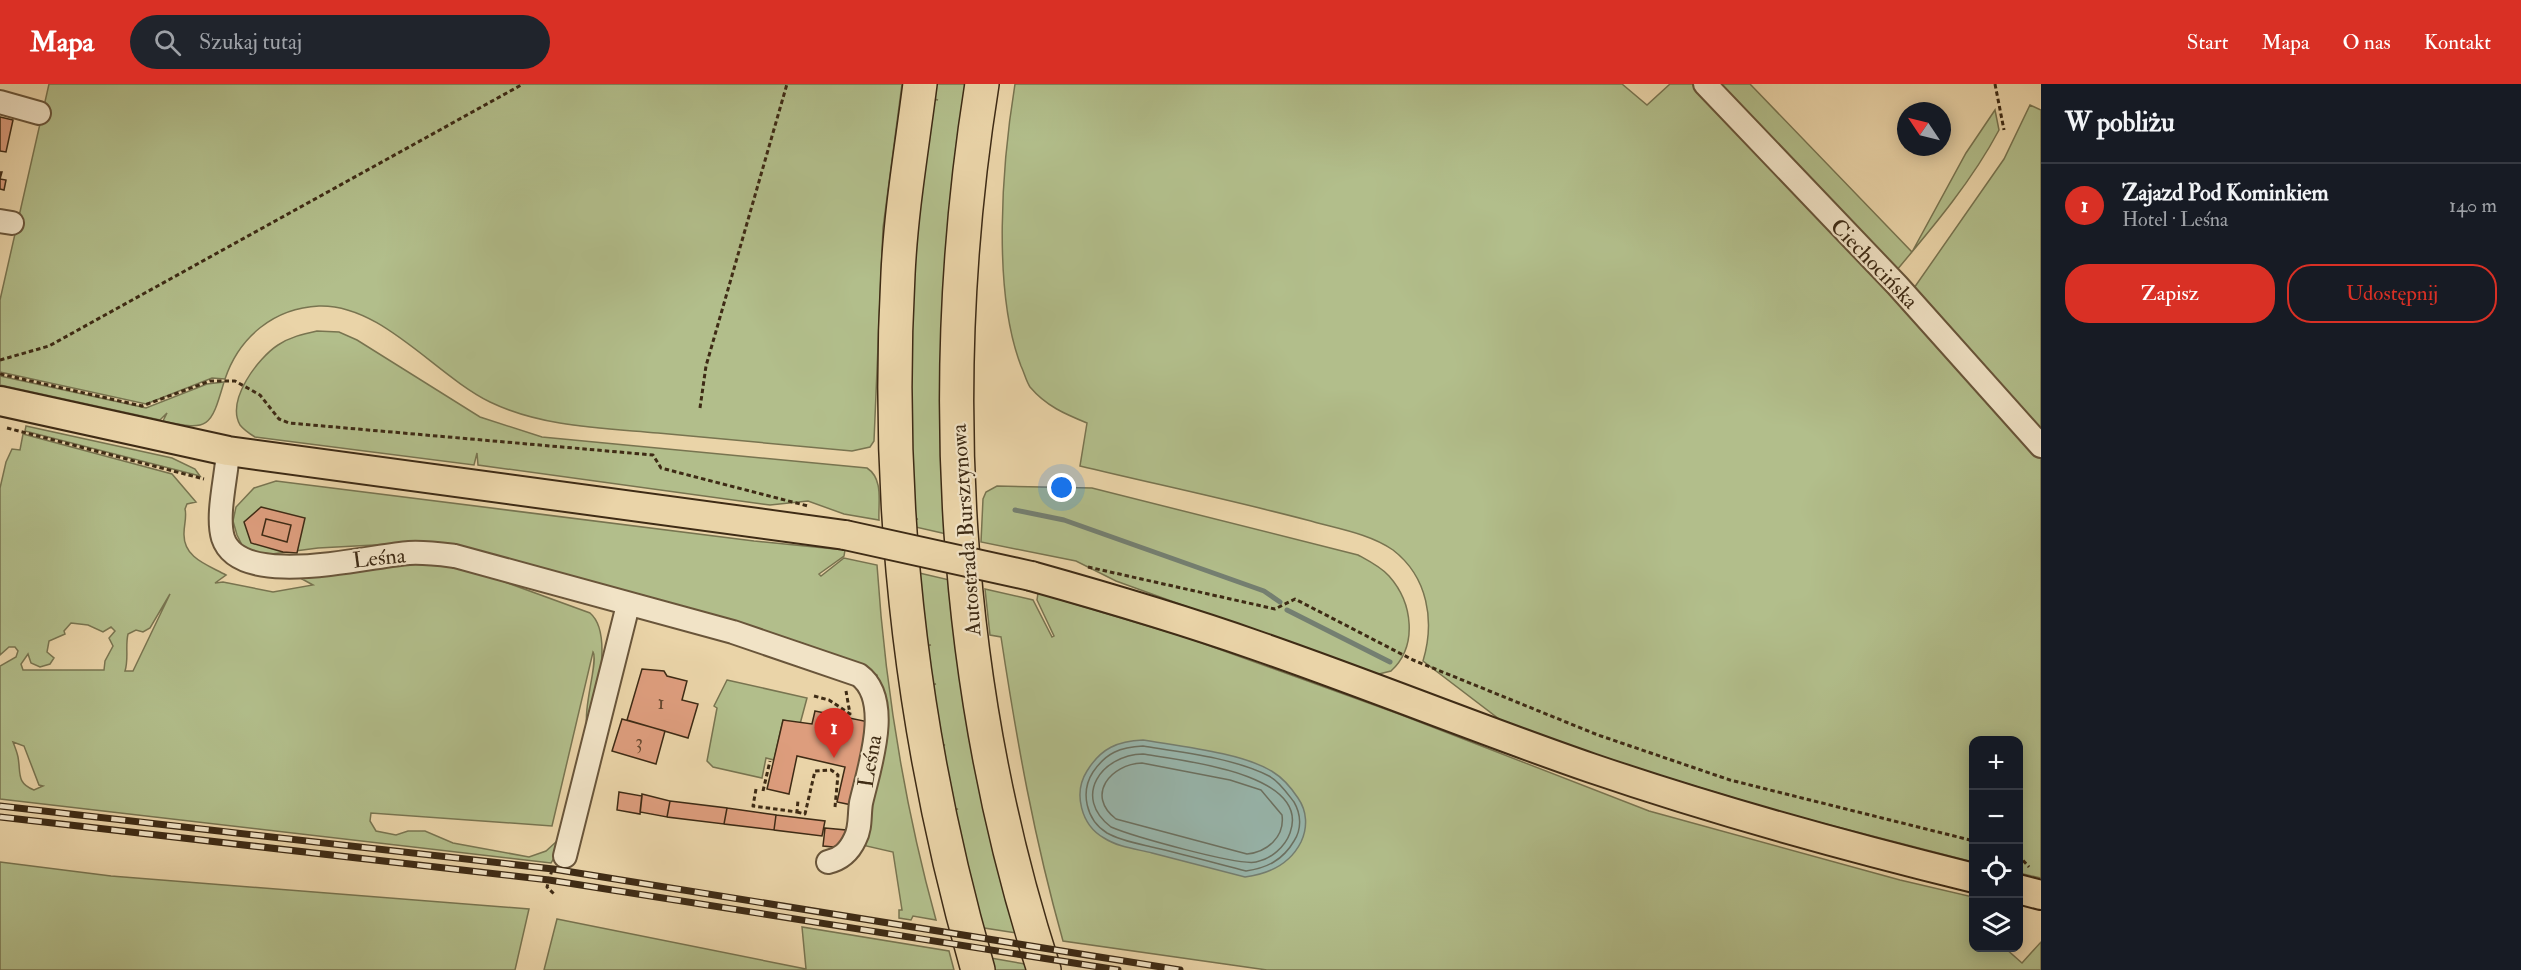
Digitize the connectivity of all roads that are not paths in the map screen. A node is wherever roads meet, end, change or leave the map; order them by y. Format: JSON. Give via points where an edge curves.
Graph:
{"nodes":[{"id":1,"x":920,"y":84,"type":"edge"},
{"id":2,"x":982,"y":84,"type":"edge"},
{"id":3,"x":1706,"y":84,"type":"edge"},
{"id":4,"x":0,"y":102,"type":"edge"},
{"id":5,"x":39,"y":113,"type":"dead end"},
{"id":6,"x":0,"y":401,"type":"edge"},
{"id":7,"x":2041,"y":446,"type":"edge"},
{"id":8,"x":228,"y":450,"type":"junction"},
{"id":9,"x":628,"y":605,"type":"junction"},
{"id":10,"x":565,"y":856,"type":"road end"},
{"id":11,"x":828,"y":862,"type":"dead end"},
{"id":12,"x":1969,"y":877,"type":"edge"},
{"id":13,"x":978,"y":970,"type":"edge"},
{"id":14,"x":1044,"y":970,"type":"edge"}],
"edges":[{"from":1,"to":13,"type":"highway","via":[[898,272],[897,500],[909,636],[925,745],[950,866]]},
{"from":2,"to":14,"type":"highway","name":"Autostrada Bursztynowa","via":[[959,298],[961,530],[984,729],[1025,914]]},
{"from":3,"to":7,"type":"street","name":"Ciechocińska","via":[[1897,285]]},
{"from":4,"to":5,"type":"street"},
{"from":6,"to":8,"type":"main road"},
{"from":8,"to":9,"type":"street","name":"Leśna","via":[[222,535],[229,550],[249,563],[278,567],[409,553],[442,554]]},
{"from":8,"to":12,"type":"main road","bridge":true,"via":[[845,535],[1031,576],[1243,641],[1711,808]]},
{"from":9,"to":10,"type":"street"},
{"from":9,"to":11,"type":"street","name":"Leśna","via":[[733,632],[848,671],[870,685],[876,730],[856,838],[840,859]]}]}
